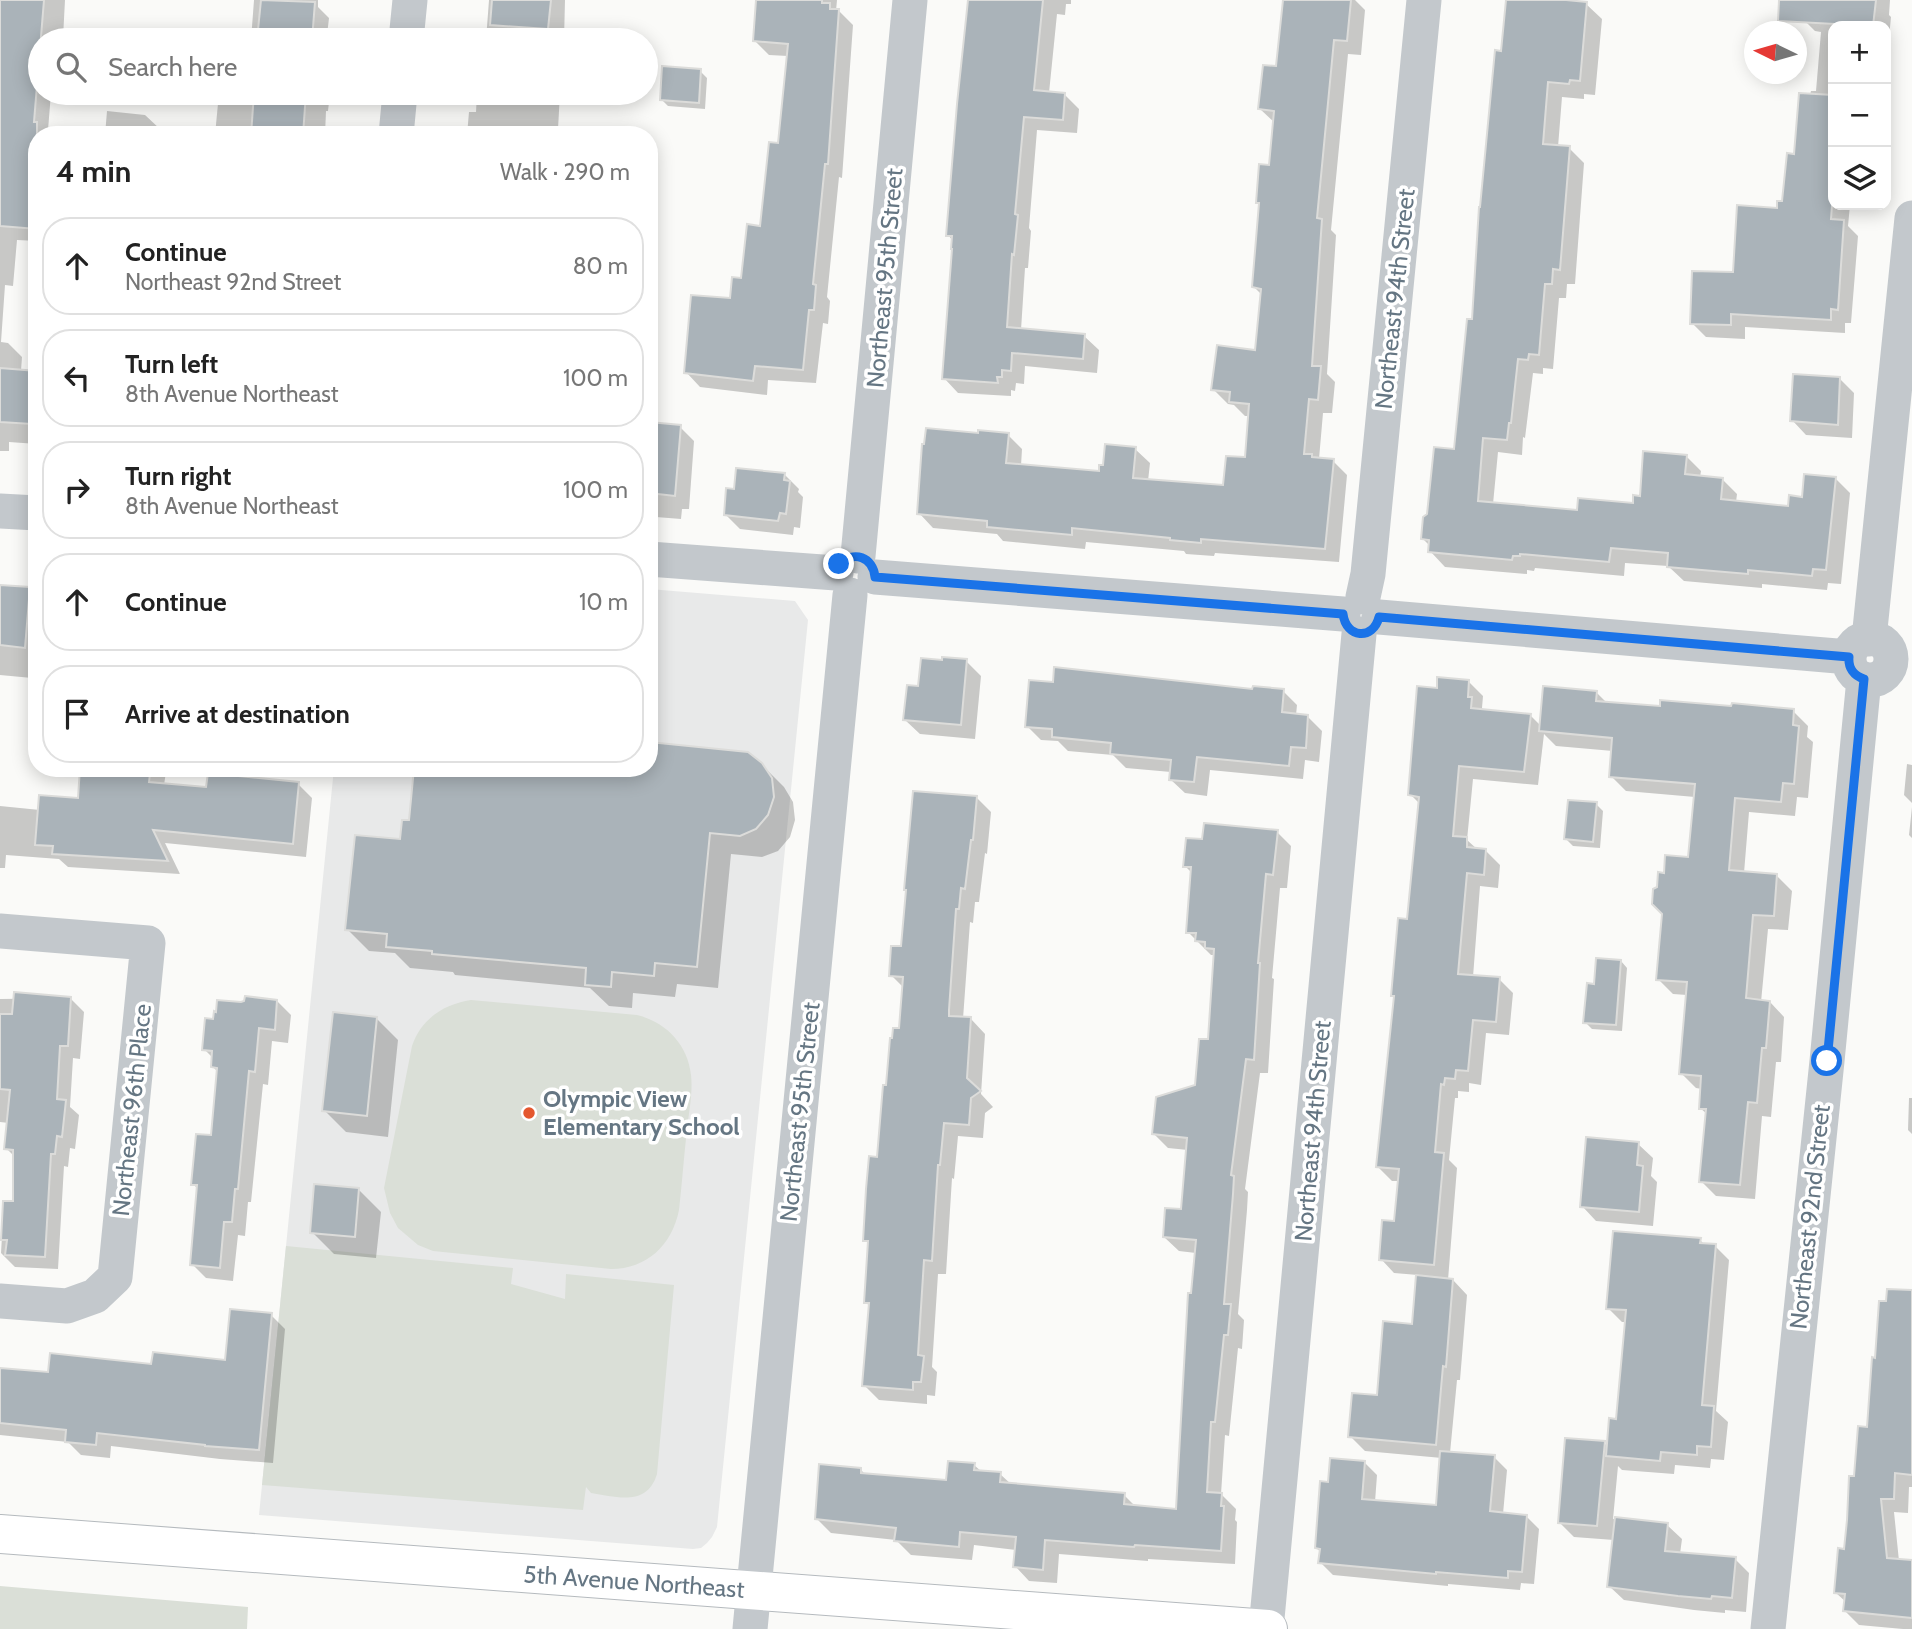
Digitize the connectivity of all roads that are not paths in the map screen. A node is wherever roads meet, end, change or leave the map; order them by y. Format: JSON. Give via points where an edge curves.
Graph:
{"nodes":[{"id":1,"x":410,"y":0,"type":"edge"},
{"id":2,"x":910,"y":0,"type":"edge"},
{"id":3,"x":1424,"y":0,"type":"edge"},
{"id":4,"x":407,"y":28,"type":"edge"},
{"id":5,"x":399,"y":105,"type":"edge"},
{"id":6,"x":397,"y":126,"type":"edge"},
{"id":7,"x":1912,"y":218,"type":"edge"},
{"id":8,"x":0,"y":511,"type":"edge"},
{"id":9,"x":28,"y":513,"type":"edge"},
{"id":10,"x":658,"y":560,"type":"edge"},
{"id":11,"x":855,"y":575,"type":"junction"},
{"id":12,"x":1361,"y":615,"type":"junction"},
{"id":13,"x":1877,"y":660,"type":"edge"},
{"id":14,"x":0,"y":931,"type":"edge"},
{"id":15,"x":0,"y":1301,"type":"edge"},
{"id":16,"x":0,"y":1534,"type":"edge"},
{"id":17,"x":753,"y":1591,"type":"junction"},
{"id":18,"x":750,"y":1629,"type":"edge"},
{"id":19,"x":1266,"y":1629,"type":"edge"},
{"id":20,"x":1768,"y":1629,"type":"edge"}],
"edges":[{"from":1,"to":4,"type":"street"},
{"from":2,"to":11,"type":"street","name":"Northeast 95th Street"},
{"from":3,"to":12,"type":"street","name":"Northeast 94th Street"},
{"from":5,"to":6,"type":"street"},
{"from":7,"to":13,"type":"street","name":"Northeast 92nd Street"},
{"from":8,"to":9,"type":"street"},
{"from":10,"to":11,"type":"street"},
{"from":11,"to":12,"type":"street"},
{"from":11,"to":17,"type":"street","name":"Northeast 95th Street"},
{"from":12,"to":13,"type":"street"},
{"from":12,"to":19,"type":"street","name":"Northeast 94th Street"},
{"from":13,"to":20,"type":"street","name":"Northeast 92nd Street","via":[[1827,1061]]},
{"from":14,"to":15,"type":"street","name":"Northeast 96th Place","via":[[148,943],[115,1276],[95,1297],[66,1306]]},
{"from":16,"to":17,"type":"main road","name":"5th Avenue Northeast"},
{"from":17,"to":18,"type":"street","name":"Northeast 95th Street"},
{"from":17,"to":19,"type":"main road","name":"5th Avenue Northeast"}]}
